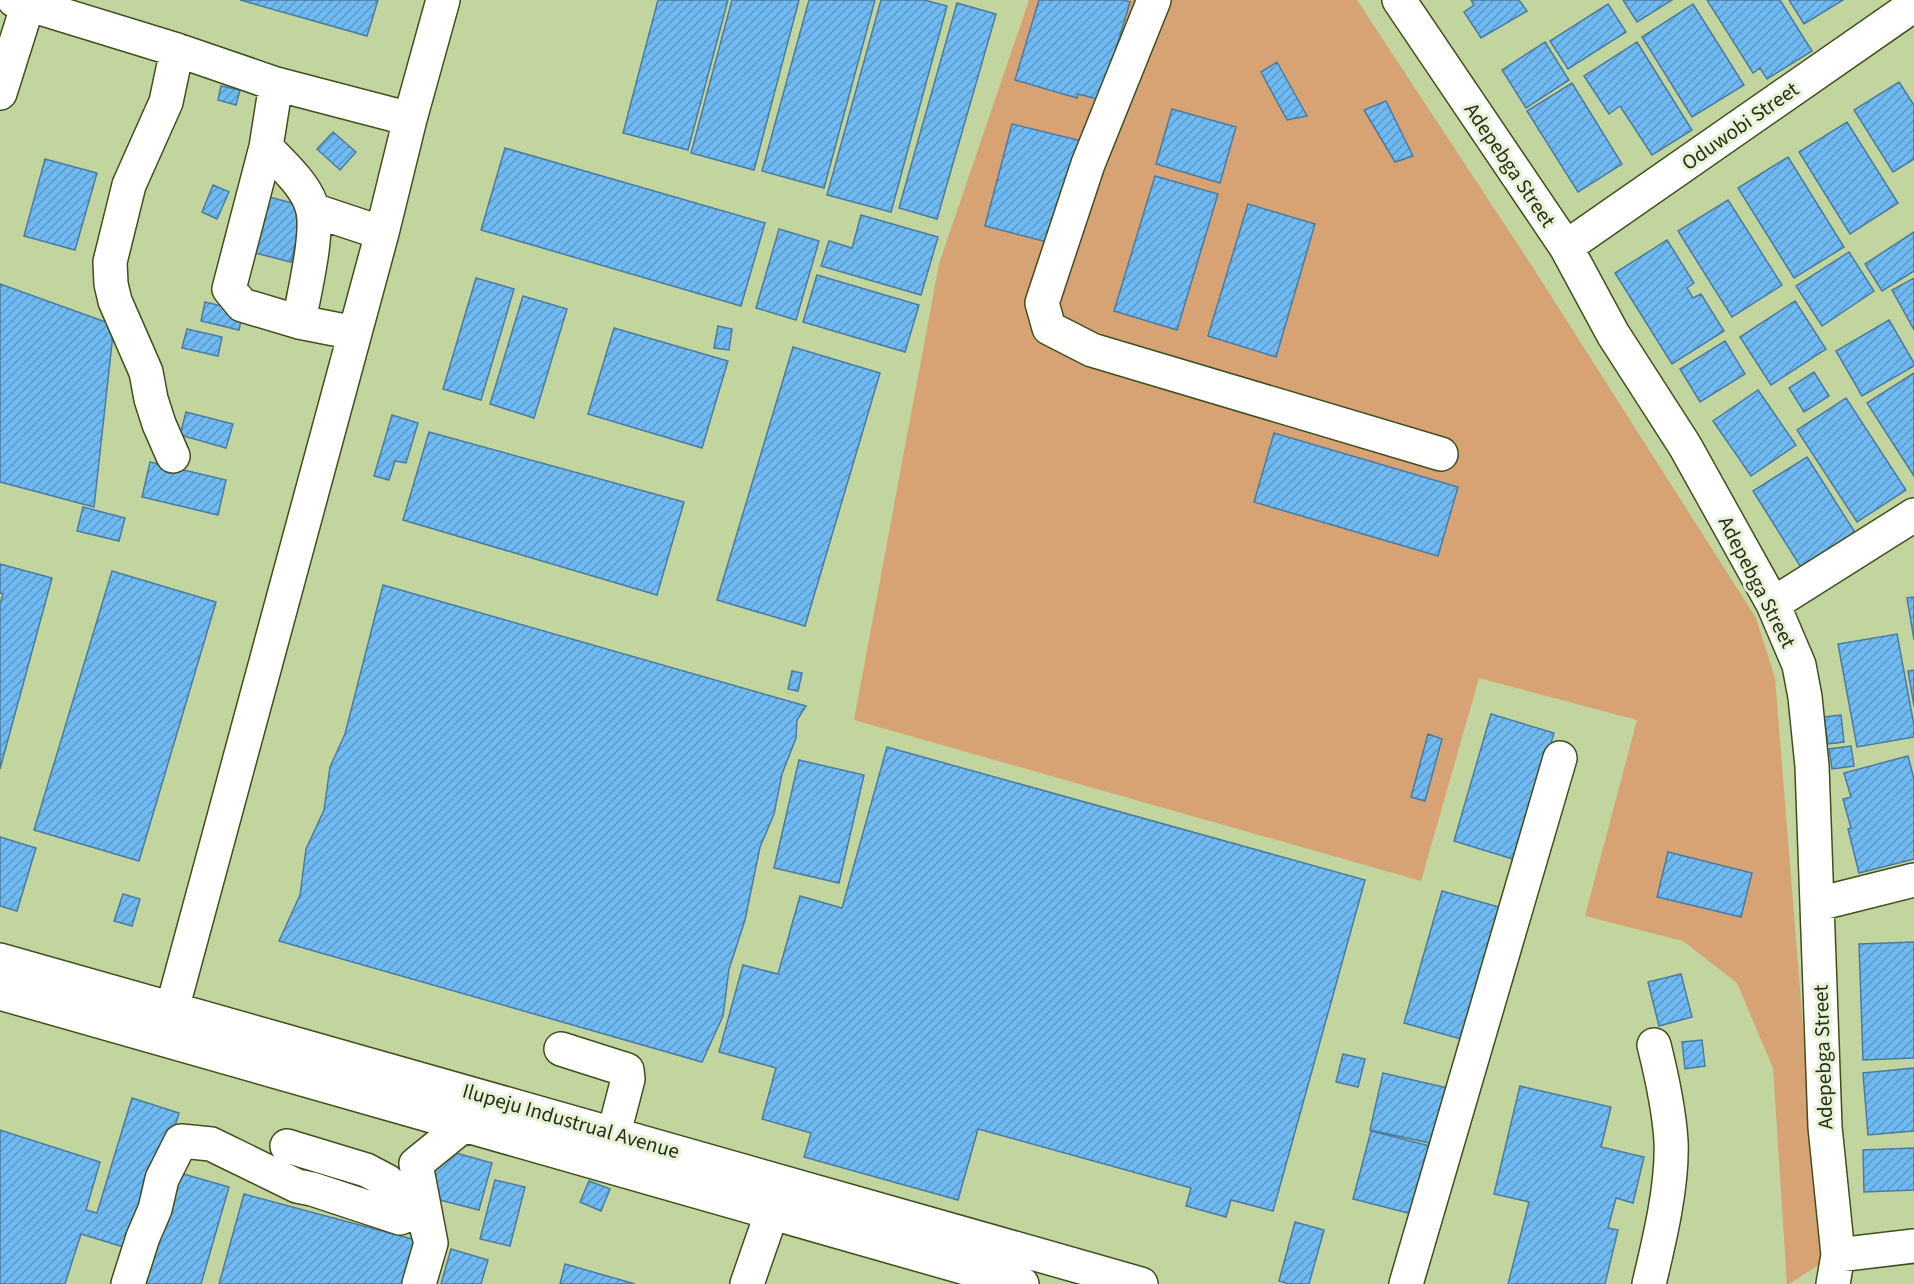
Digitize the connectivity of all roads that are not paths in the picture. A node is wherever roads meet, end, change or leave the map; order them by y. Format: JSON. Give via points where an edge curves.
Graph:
{"nodes":[{"id":1,"x":443,"y":0,"type":"edge"},
{"id":2,"x":1154,"y":0,"type":"edge"},
{"id":3,"x":1399,"y":0,"type":"edge"},
{"id":4,"x":21,"y":2,"type":"edge"},
{"id":5,"x":1914,"y":5,"type":"edge"},
{"id":6,"x":177,"y":50,"type":"junction"},
{"id":7,"x":276,"y":84,"type":"junction"},
{"id":8,"x":0,"y":93,"type":"edge"},
{"id":9,"x":410,"y":119,"type":"junction"},
{"id":10,"x":266,"y":147,"type":"junction"},
{"id":11,"x":313,"y":210,"type":"junction"},
{"id":12,"x":382,"y":233,"type":"junction"},
{"id":13,"x":1566,"y":248,"type":"junction"},
{"id":14,"x":299,"y":322,"type":"junction"},
{"id":15,"x":355,"y":333,"type":"junction"},
{"id":16,"x":1441,"y":454,"type":"dead end"},
{"id":17,"x":173,"y":456,"type":"dead end"},
{"id":18,"x":1914,"y":515,"type":"edge"},
{"id":19,"x":1773,"y":603,"type":"junction"},
{"id":20,"x":1560,"y":758,"type":"dead end"},
{"id":21,"x":1914,"y":880,"type":"edge"},
{"id":22,"x":1818,"y":904,"type":"junction"},
{"id":23,"x":0,"y":960,"type":"edge"},
{"id":24,"x":0,"y":993,"type":"edge"},
{"id":25,"x":171,"y":1007,"type":"junction"},
{"id":26,"x":164,"y":1040,"type":"junction"},
{"id":27,"x":1654,"y":1045,"type":"dead end"},
{"id":28,"x":561,"y":1049,"type":"dead end"},
{"id":29,"x":464,"y":1125,"type":"junction"},
{"id":30,"x":614,"y":1133,"type":"junction"},
{"id":31,"x":286,"y":1146,"type":"dead end"},
{"id":32,"x":318,"y":1155,"type":"junction"},
{"id":33,"x":312,"y":1189,"type":"junction"},
{"id":34,"x":421,"y":1208,"type":"junction"},
{"id":35,"x":772,"y":1212,"type":"junction"},
{"id":36,"x":430,"y":1243,"type":"junction"},
{"id":37,"x":1914,"y":1246,"type":"edge"},
{"id":38,"x":1835,"y":1269,"type":"edge"},
{"id":39,"x":128,"y":1284,"type":"edge"},
{"id":40,"x":419,"y":1284,"type":"edge"},
{"id":41,"x":747,"y":1284,"type":"edge"},
{"id":42,"x":1022,"y":1284,"type":"edge"},
{"id":43,"x":1141,"y":1284,"type":"edge"},
{"id":44,"x":1406,"y":1284,"type":"edge"},
{"id":45,"x":1649,"y":1284,"type":"edge"}],
"edges":[{"from":1,"to":9,"type":"street"},
{"from":2,"to":16,"type":"street","via":[[1088,164],[1042,303],[1050,328],[1092,350]]},
{"from":3,"to":13,"type":"street","name":"Adepebga Street"},
{"from":4,"to":6,"type":"street"},
{"from":4,"to":8,"type":"street"},
{"from":5,"to":13,"type":"street","name":"Oduwobi Street"},
{"from":6,"to":7,"type":"street"},
{"from":6,"to":17,"type":"street","via":[[166,102],[129,185],[110,262],[115,301],[146,372],[159,424]]},
{"from":7,"to":9,"type":"street"},
{"from":7,"to":10,"type":"street"},
{"from":9,"to":12,"type":"street"},
{"from":10,"to":11,"type":"street","via":[[304,190]]},
{"from":10,"to":14,"type":"street","via":[[229,289],[242,305]]},
{"from":11,"to":12,"type":"street"},
{"from":11,"to":14,"type":"street","via":[[314,234]]},
{"from":12,"to":15,"type":"street"},
{"from":13,"to":19,"type":"street","name":"Adepebga Street","via":[[1613,334],[1685,446]]},
{"from":14,"to":15,"type":"street"},
{"from":15,"to":25,"type":"street"},
{"from":18,"to":19,"type":"street"},
{"from":19,"to":22,"type":"street","name":"Adepebga Street","via":[[1798,665],[1805,697]]},
{"from":20,"to":44,"type":"street"},
{"from":21,"to":22,"type":"street"},
{"from":22,"to":38,"type":"street","name":"Adepebga Street","via":[[1825,1127]]},
{"from":23,"to":25,"type":"street","name":"Ilupeju Industrual Avenue"},
{"from":24,"to":26,"type":"street","name":"Ilupeju Industrual Avenue"},
{"from":25,"to":26,"type":"street"},
{"from":25,"to":30,"type":"street","name":"Ilupeju Industrual Avenue"},
{"from":26,"to":29,"type":"street","name":"Ilupeju Industrual Avenue"},
{"from":27,"to":45,"type":"street","via":[[1666,1092],[1671,1143],[1667,1197]]},
{"from":28,"to":30,"type":"street","via":[[627,1070]]},
{"from":29,"to":35,"type":"street","name":"Ilupeju Industrual Avenue"},
{"from":29,"to":36,"type":"street","via":[[416,1164]]},
{"from":30,"to":43,"type":"street","name":"Ilupeju Industrual Avenue"},
{"from":31,"to":32,"type":"street"},
{"from":32,"to":33,"type":"street"},
{"from":32,"to":34,"type":"street","via":[[366,1170]]},
{"from":33,"to":34,"type":"street","via":[[400,1218]]},
{"from":33,"to":39,"type":"street","via":[[297,1186],[211,1144],[180,1141],[162,1179]]},
{"from":34,"to":36,"type":"street"},
{"from":35,"to":41,"type":"street"},
{"from":35,"to":42,"type":"street","name":"Ilupeju Industrual Avenue"},
{"from":36,"to":40,"type":"street"},
{"from":37,"to":38,"type":"street"}]}
